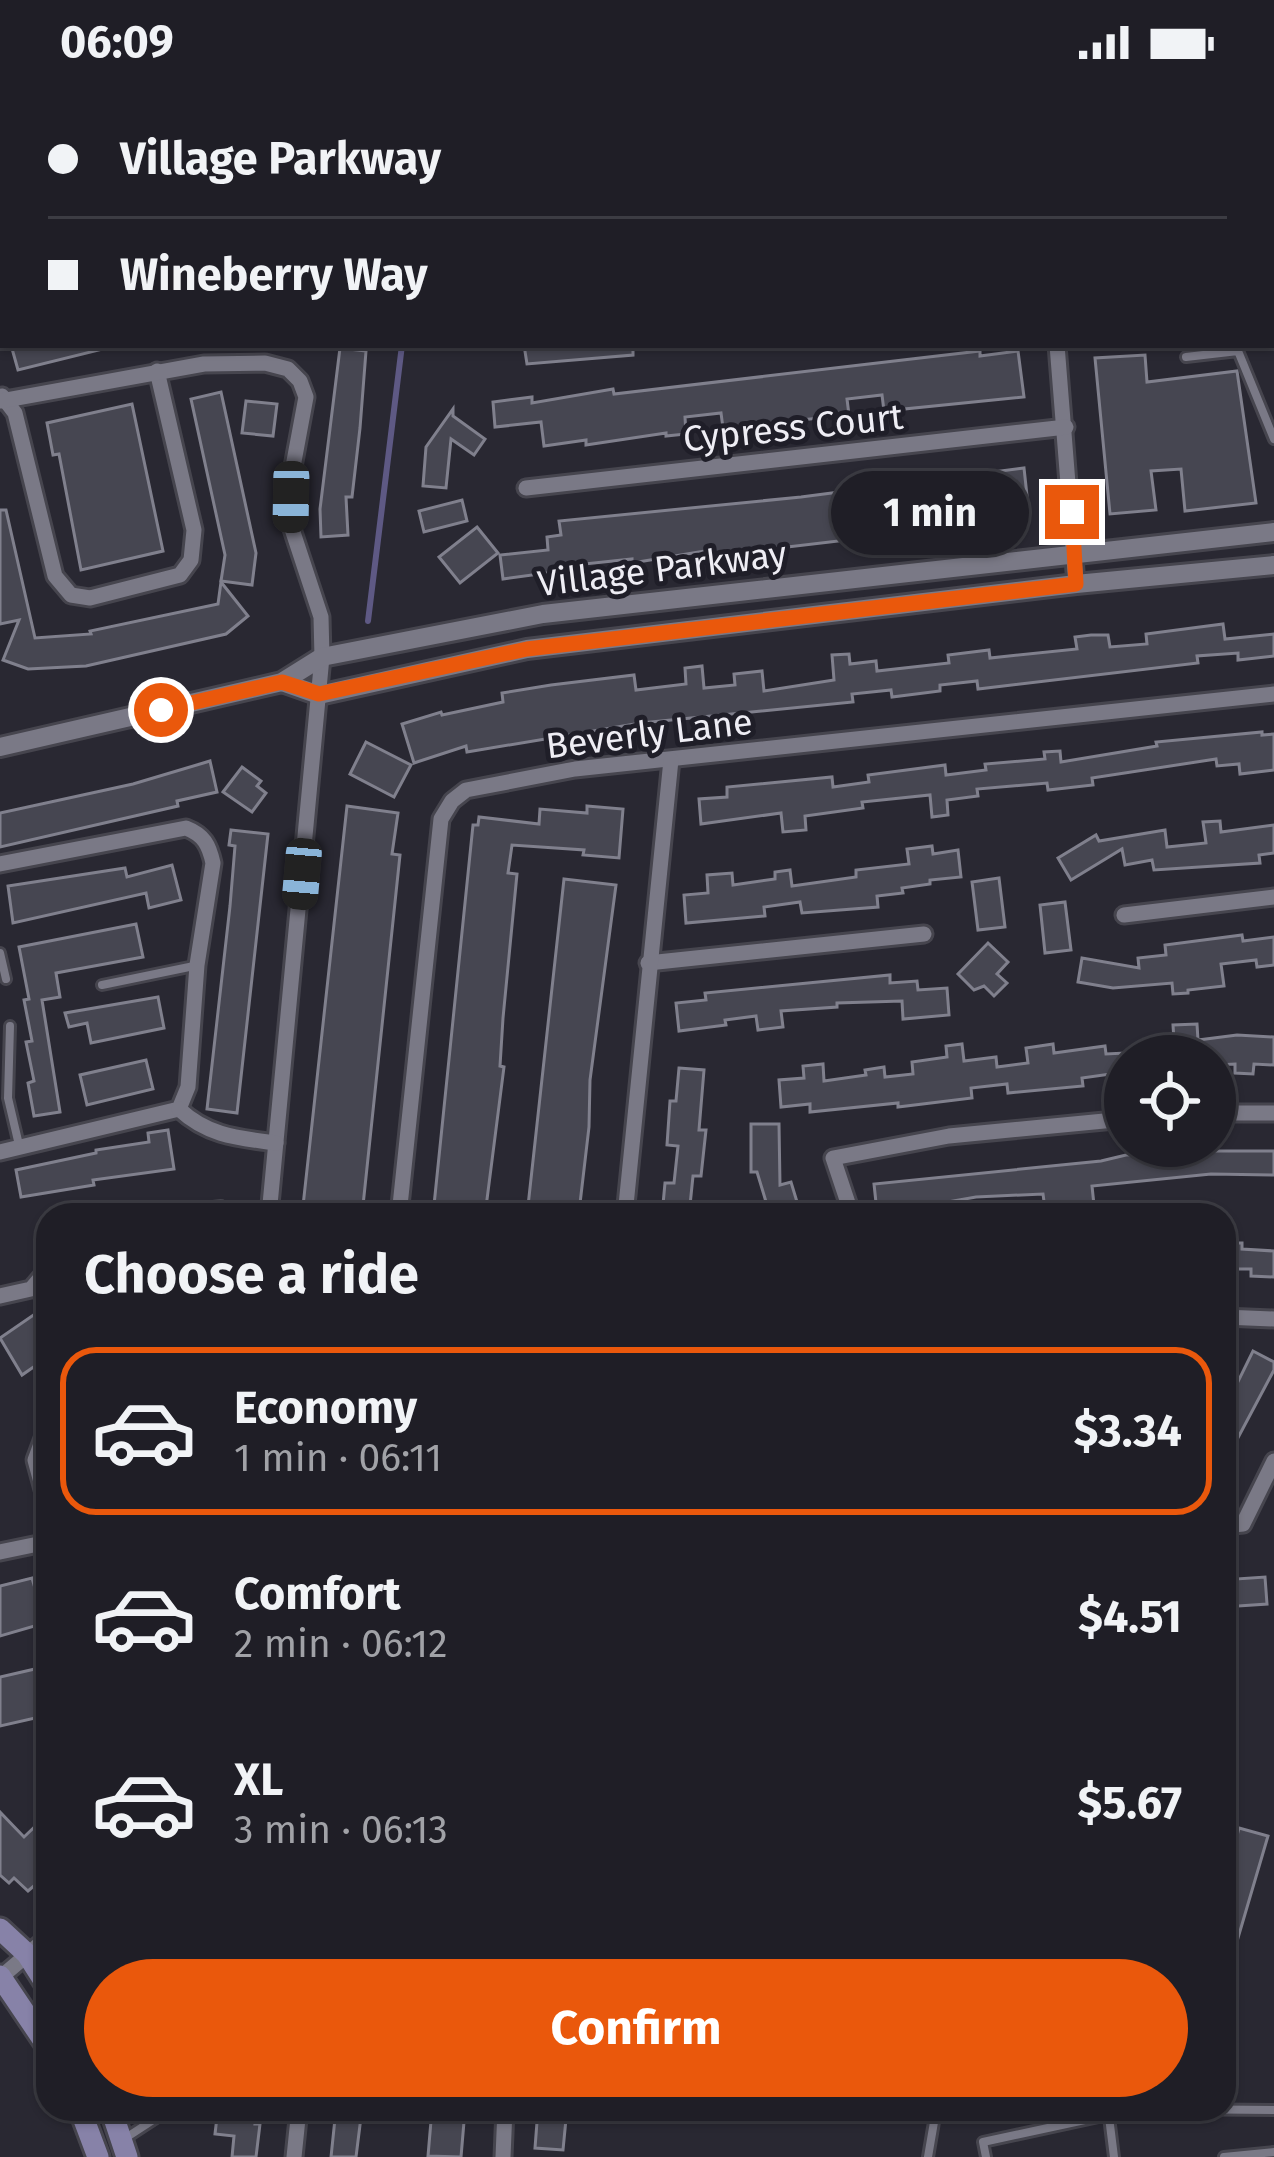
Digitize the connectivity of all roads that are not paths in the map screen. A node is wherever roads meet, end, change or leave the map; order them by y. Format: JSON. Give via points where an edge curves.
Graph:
{"nodes":[{"id":1,"x":1057,"y":348,"type":"edge"},
{"id":2,"x":1186,"y":357,"type":"dead end"},
{"id":3,"x":157,"y":371,"type":"junction"},
{"id":4,"x":2,"y":398,"type":"edge"},
{"id":5,"x":1066,"y":427,"type":"junction"},
{"id":6,"x":1274,"y":439,"type":"edge"},
{"id":7,"x":526,"y":488,"type":"dead end"},
{"id":8,"x":1274,"y":532,"type":"edge"},
{"id":9,"x":1074,"y":554,"type":"junction"},
{"id":10,"x":1274,"y":565,"type":"edge"},
{"id":11,"x":1076,"y":584,"type":"junction"},
{"id":12,"x":322,"y":657,"type":"junction"},
{"id":13,"x":282,"y":682,"type":"junction"},
{"id":14,"x":319,"y":694,"type":"junction"},
{"id":15,"x":1274,"y":694,"type":"edge"},
{"id":16,"x":0,"y":747,"type":"edge"},
{"id":17,"x":671,"y":760,"type":"junction"},
{"id":18,"x":0,"y":864,"type":"edge"},
{"id":19,"x":1274,"y":897,"type":"edge"},
{"id":20,"x":1124,"y":915,"type":"dead end"},
{"id":21,"x":924,"y":934,"type":"dead end"},
{"id":22,"x":0,"y":953,"type":"edge"},
{"id":23,"x":648,"y":963,"type":"junction"},
{"id":24,"x":197,"y":965,"type":"junction"},
{"id":25,"x":5,"y":979,"type":"dead end"},
{"id":26,"x":102,"y":985,"type":"dead end"},
{"id":27,"x":10,"y":1026,"type":"dead end"},
{"id":28,"x":178,"y":1109,"type":"junction"},
{"id":29,"x":1236,"y":1113,"type":"edge"},
{"id":30,"x":1274,"y":1113,"type":"edge"},
{"id":31,"x":1104,"y":1120,"type":"edge"},
{"id":32,"x":276,"y":1143,"type":"junction"},
{"id":33,"x":20,"y":1146,"type":"junction"},
{"id":34,"x":0,"y":1152,"type":"edge"},
{"id":35,"x":270,"y":1203,"type":"edge"},
{"id":36,"x":400,"y":1203,"type":"edge"},
{"id":37,"x":626,"y":1203,"type":"edge"},
{"id":38,"x":848,"y":1203,"type":"edge"},
{"id":39,"x":36,"y":1283,"type":"edge"},
{"id":40,"x":0,"y":1296,"type":"edge"},
{"id":41,"x":1236,"y":1317,"type":"edge"},
{"id":42,"x":1274,"y":1319,"type":"edge"},
{"id":43,"x":1274,"y":1461,"type":"edge"},
{"id":44,"x":1236,"y":1525,"type":"edge"},
{"id":45,"x":36,"y":1544,"type":"edge"},
{"id":46,"x":0,"y":1552,"type":"edge"},
{"id":47,"x":0,"y":1929,"type":"edge"},
{"id":48,"x":36,"y":1947,"type":"edge"},
{"id":49,"x":27,"y":1954,"type":"junction"},
{"id":50,"x":36,"y":1968,"type":"edge"},
{"id":51,"x":0,"y":1977,"type":"edge"},
{"id":52,"x":36,"y":2030,"type":"edge"},
{"id":53,"x":1236,"y":2110,"type":"edge"},
{"id":54,"x":1274,"y":2110,"type":"edge"},
{"id":55,"x":84,"y":2121,"type":"edge"},
{"id":56,"x":156,"y":2121,"type":"edge"},
{"id":57,"x":298,"y":2121,"type":"edge"},
{"id":58,"x":504,"y":2121,"type":"edge"},
{"id":59,"x":935,"y":2121,"type":"edge"},
{"id":60,"x":1070,"y":2121,"type":"edge"},
{"id":61,"x":1109,"y":2121,"type":"edge"},
{"id":62,"x":125,"y":2148,"type":"edge"},
{"id":63,"x":1274,"y":2152,"type":"edge"},
{"id":64,"x":98,"y":2157,"type":"edge"},
{"id":65,"x":294,"y":2157,"type":"edge"},
{"id":66,"x":503,"y":2157,"type":"edge"},
{"id":67,"x":928,"y":2157,"type":"edge"},
{"id":68,"x":986,"y":2157,"type":"edge"},
{"id":69,"x":1114,"y":2157,"type":"edge"},
{"id":70,"x":1224,"y":2157,"type":"edge"}],
"edges":[{"from":1,"to":5,"type":"street"},
{"from":2,"to":6,"type":"lane","via":[[1238,351]]},
{"from":3,"to":4,"type":"street"},
{"from":3,"to":4,"type":"street","via":[[194,530],[191,560],[180,575],[90,598],[71,595],[55,576],[15,413]]},
{"from":3,"to":12,"type":"street","via":[[265,363],[300,381],[306,398],[290,523],[321,616]]},
{"from":5,"to":7,"type":"street","name":"Cypress Court"},
{"from":5,"to":9,"type":"street"},
{"from":8,"to":9,"type":"street","name":"Village Parkway"},
{"from":9,"to":11,"type":"street"},
{"from":9,"to":12,"type":"street","name":"Village Parkway","via":[[543,614]]},
{"from":10,"to":11,"type":"street","name":"Village Parkway"},
{"from":11,"to":14,"type":"street","name":"Village Parkway","via":[[527,649]]},
{"from":12,"to":13,"type":"street","name":"Village Parkway"},
{"from":12,"to":14,"type":"street"},
{"from":13,"to":14,"type":"street"},
{"from":13,"to":16,"type":"street","name":"Village Parkway"},
{"from":14,"to":32,"type":"street"},
{"from":15,"to":17,"type":"street","name":"Beverly Lane"},
{"from":17,"to":23,"type":"street"},
{"from":17,"to":36,"type":"street","name":"Beverly Lane","via":[[575,769],[466,790],[452,801],[441,819]]},
{"from":18,"to":24,"type":"street","via":[[166,830],[199,833],[213,863]]},
{"from":19,"to":20,"type":"street"},
{"from":21,"to":23,"type":"street"},
{"from":22,"to":25,"type":"lane"},
{"from":23,"to":37,"type":"street"},
{"from":24,"to":26,"type":"lane"},
{"from":24,"to":28,"type":"street","via":[[188,1088]]},
{"from":27,"to":33,"type":"lane","via":[[8,1098]]},
{"from":28,"to":32,"type":"street","via":[[198,1127]]},
{"from":28,"to":33,"type":"street"},
{"from":29,"to":30,"type":"street"},
{"from":31,"to":38,"type":"street","via":[[833,1157]]},
{"from":32,"to":35,"type":"street"},
{"from":33,"to":34,"type":"street"},
{"from":39,"to":40,"type":"street"},
{"from":41,"to":42,"type":"street"},
{"from":43,"to":44,"type":"street"},
{"from":45,"to":46,"type":"street"},
{"from":47,"to":49,"type":"main road"},
{"from":48,"to":49,"type":"street"},
{"from":49,"to":50,"type":"main road"},
{"from":49,"to":51,"type":"street"},
{"from":51,"to":52,"type":"main road"},
{"from":53,"to":54,"type":"lane"},
{"from":55,"to":64,"type":"main road"},
{"from":56,"to":62,"type":"lane"},
{"from":57,"to":65,"type":"street"},
{"from":58,"to":66,"type":"street"},
{"from":59,"to":67,"type":"lane"},
{"from":60,"to":68,"type":"lane","via":[[982,2142]]},
{"from":61,"to":69,"type":"lane"},
{"from":63,"to":70,"type":"lane"}]}
